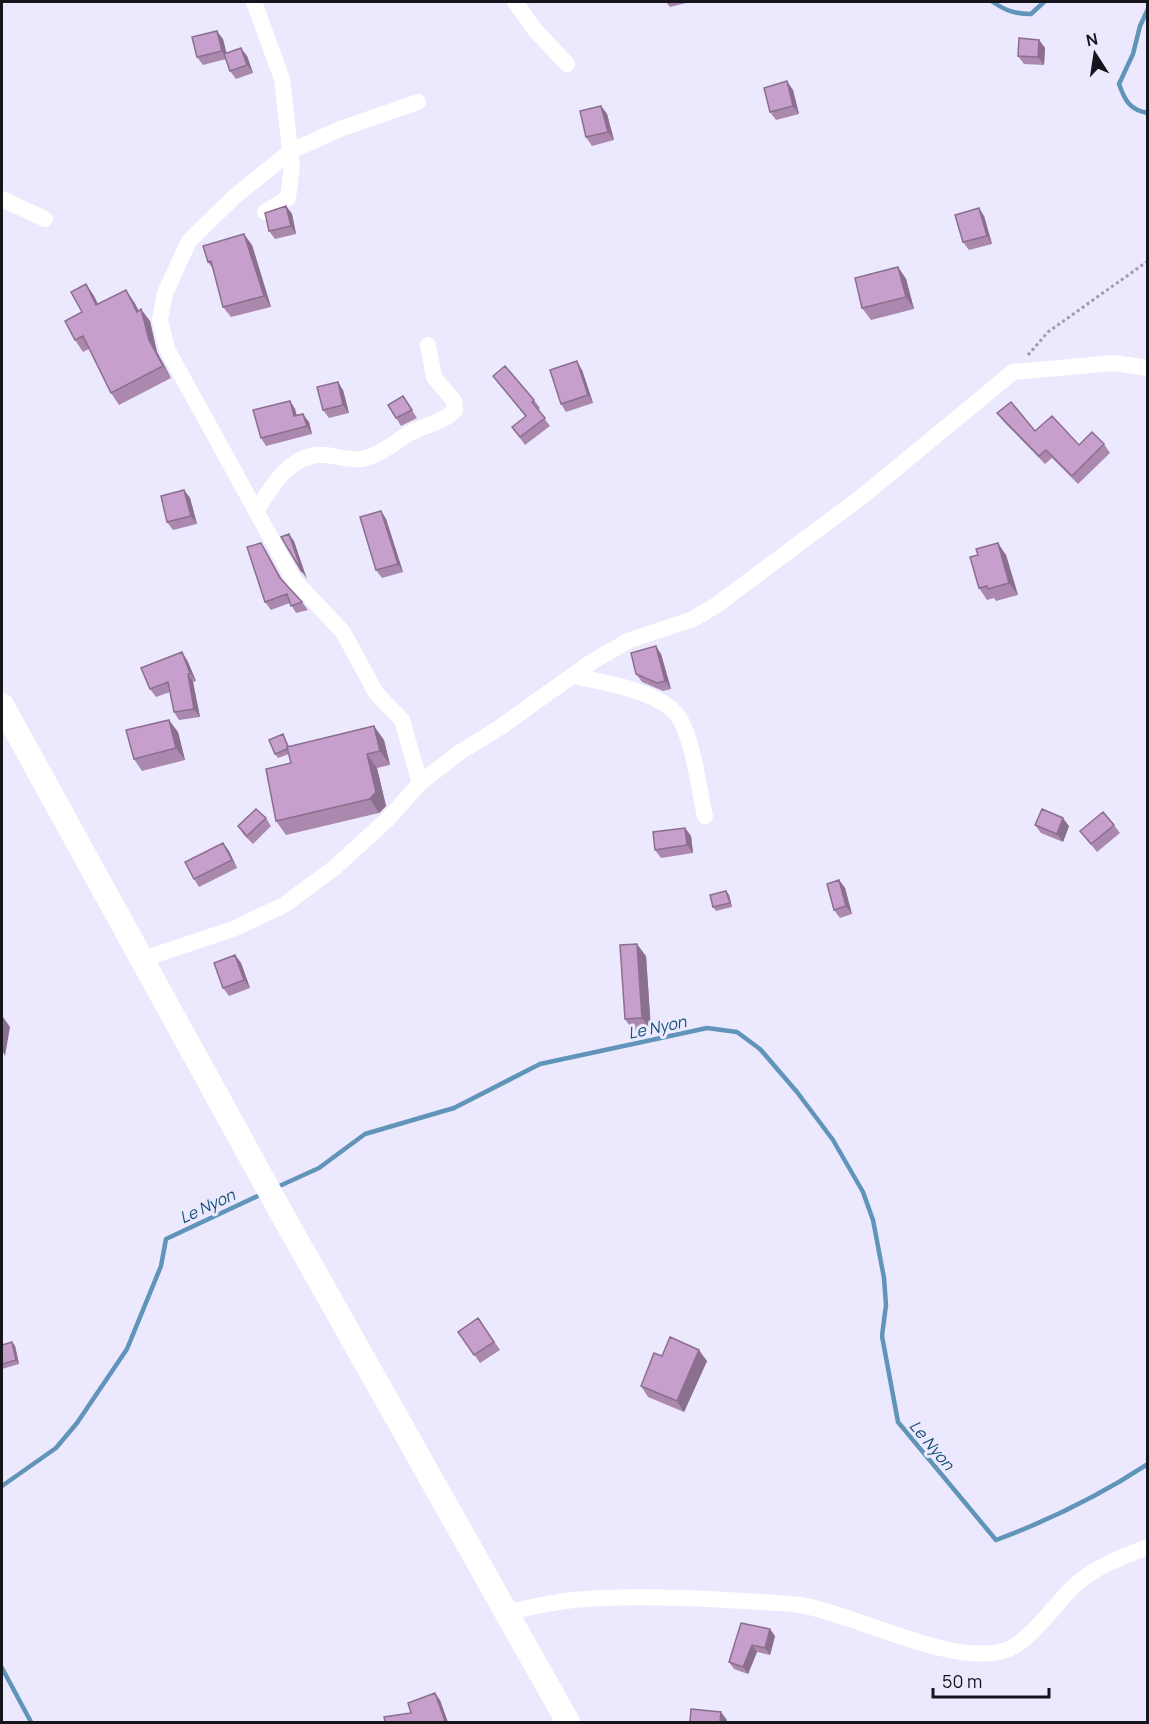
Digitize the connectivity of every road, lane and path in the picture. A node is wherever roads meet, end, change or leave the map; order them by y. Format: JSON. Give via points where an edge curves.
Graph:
{"nodes":[{"id":1,"x":254,"y":2,"type":"edge"},
{"id":2,"x":515,"y":2,"type":"edge"},
{"id":3,"x":567,"y":64,"type":"dead end"},
{"id":4,"x":418,"y":102,"type":"dead end"},
{"id":5,"x":291,"y":151,"type":"junction"},
{"id":6,"x":2,"y":200,"type":"edge"},
{"id":7,"x":265,"y":212,"type":"edge"},
{"id":8,"x":45,"y":219,"type":"dead end"},
{"id":9,"x":1148,"y":261,"type":"edge"},
{"id":10,"x":428,"y":345,"type":"dead end"},
{"id":11,"x":1148,"y":368,"type":"edge"},
{"id":12,"x":1013,"y":372,"type":"junction"},
{"id":13,"x":256,"y":512,"type":"junction"},
{"id":14,"x":573,"y":676,"type":"junction"},
{"id":15,"x":2,"y":705,"type":"edge"},
{"id":16,"x":420,"y":783,"type":"junction"},
{"id":17,"x":705,"y":816,"type":"dead end"},
{"id":18,"x":143,"y":959,"type":"junction"},
{"id":19,"x":1148,"y":1547,"type":"edge"},
{"id":20,"x":507,"y":1612,"type":"junction"},
{"id":21,"x":568,"y":1722,"type":"edge"}],
"edges":[{"from":1,"to":5,"type":"street","via":[[282,80]]},
{"from":2,"to":3,"type":"street"},
{"from":4,"to":5,"type":"street"},
{"from":5,"to":7,"type":"street","via":[[288,198]]},
{"from":5,"to":13,"type":"street","via":[[234,197],[189,241],[165,292],[160,320],[171,357]]},
{"from":6,"to":8,"type":"street"},
{"from":9,"to":12,"type":"path","via":[[1048,332]]},
{"from":10,"to":13,"type":"street","via":[[434,377],[454,401],[455,410],[450,415],[361,459],[315,455],[297,462],[283,472]]},
{"from":11,"to":12,"type":"street","via":[[1114,363]]},
{"from":12,"to":14,"type":"street","via":[[892,472],[715,606],[693,619],[630,640]]},
{"from":13,"to":16,"type":"street","via":[[294,580],[343,632],[376,693],[402,720]]},
{"from":14,"to":16,"type":"street"},
{"from":14,"to":17,"type":"street","via":[[613,684],[666,704],[681,720]]},
{"from":15,"to":18,"type":"main road"},
{"from":16,"to":18,"type":"street","via":[[388,819],[334,868],[284,905],[233,929]]},
{"from":18,"to":20,"type":"main road"},
{"from":19,"to":20,"type":"street","via":[[1107,1564],[1077,1584],[1020,1641],[1006,1650],[991,1652],[969,1653],[932,1645],[800,1605],[662,1596],[573,1600]]},
{"from":20,"to":21,"type":"main road"}]}
